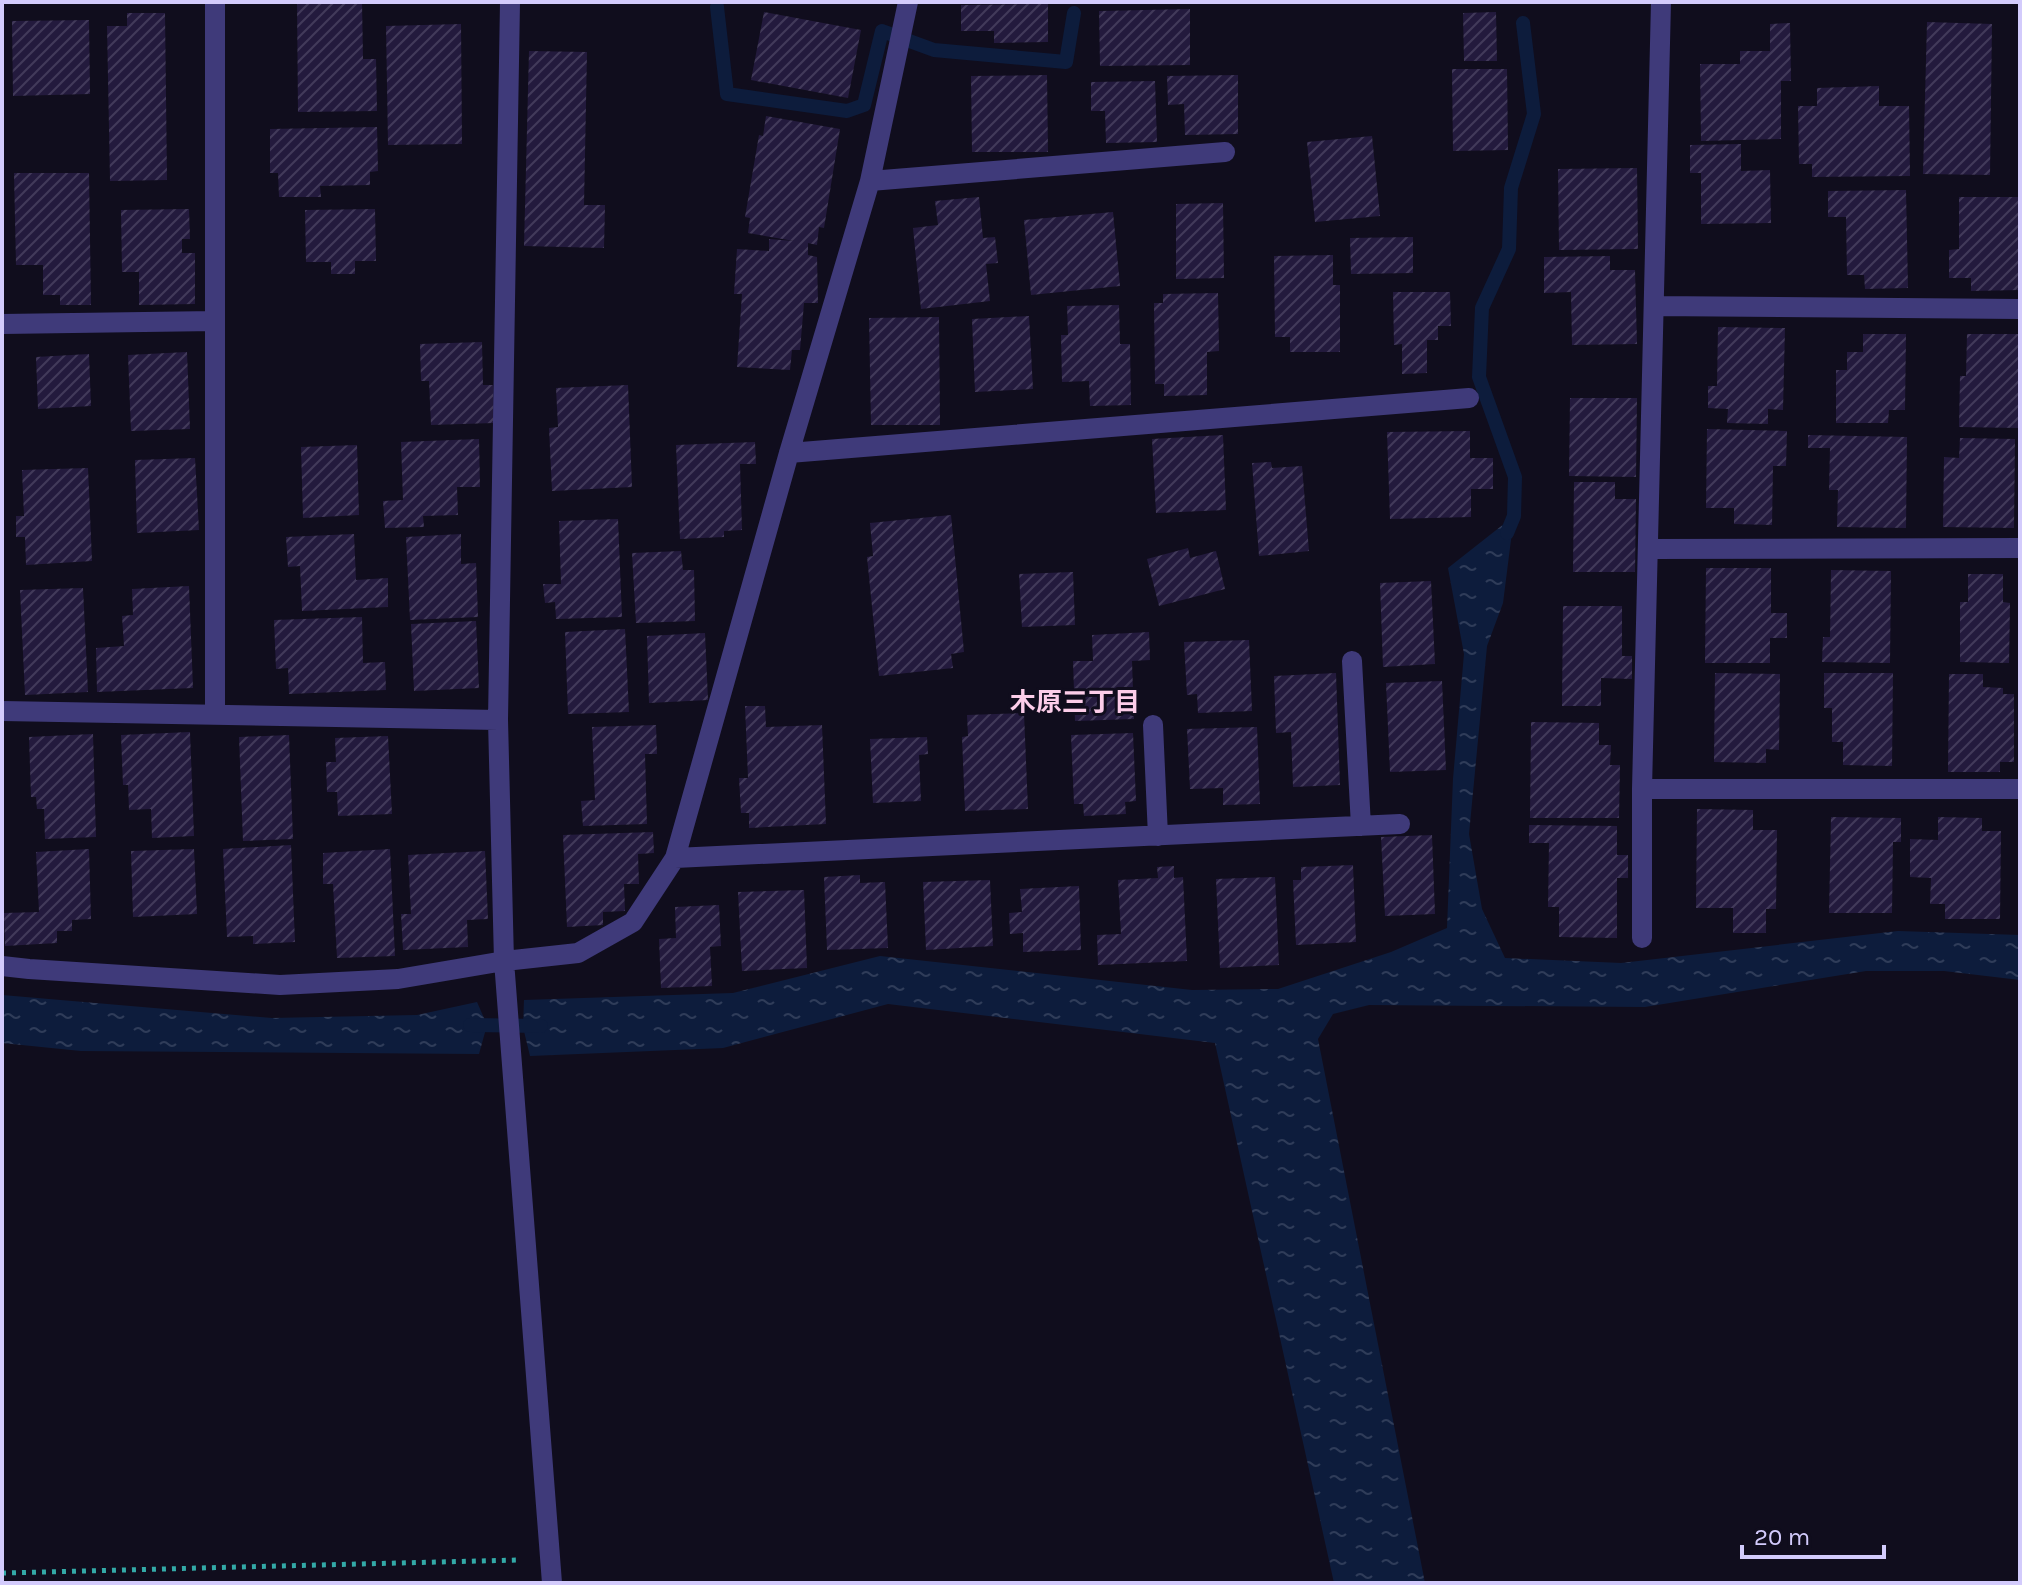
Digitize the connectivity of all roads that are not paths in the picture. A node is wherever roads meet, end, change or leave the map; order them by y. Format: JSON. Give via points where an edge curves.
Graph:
{"nodes":[{"id":1,"x":215,"y":2,"type":"edge"},
{"id":2,"x":510,"y":2,"type":"edge"},
{"id":3,"x":908,"y":2,"type":"edge"},
{"id":4,"x":1661,"y":2,"type":"edge"},
{"id":5,"x":1225,"y":152,"type":"dead end"},
{"id":6,"x":870,"y":181,"type":"junction"},
{"id":7,"x":1654,"y":306,"type":"junction"},
{"id":8,"x":2020,"y":309,"type":"edge"},
{"id":9,"x":215,"y":321,"type":"junction"},
{"id":10,"x":2,"y":324,"type":"edge"},
{"id":11,"x":1469,"y":398,"type":"dead end"},
{"id":12,"x":789,"y":453,"type":"junction"},
{"id":13,"x":2020,"y":548,"type":"edge"},
{"id":14,"x":1648,"y":549,"type":"junction"},
{"id":15,"x":1352,"y":661,"type":"dead end"},
{"id":16,"x":2,"y":711,"type":"edge"},
{"id":17,"x":215,"y":713,"type":"junction"},
{"id":18,"x":498,"y":720,"type":"junction"},
{"id":19,"x":1153,"y":725,"type":"dead end"},
{"id":20,"x":1642,"y":789,"type":"junction"},
{"id":21,"x":2020,"y":789,"type":"edge"},
{"id":22,"x":1400,"y":824,"type":"dead end"},
{"id":23,"x":1361,"y":826,"type":"junction"},
{"id":24,"x":1158,"y":836,"type":"junction"},
{"id":25,"x":675,"y":858,"type":"junction"},
{"id":26,"x":1642,"y":938,"type":"dead end"},
{"id":27,"x":504,"y":961,"type":"junction"},
{"id":28,"x":2,"y":966,"type":"edge"},
{"id":29,"x":552,"y":1583,"type":"edge"}],
"edges":[{"from":1,"to":9,"type":"street"},
{"from":2,"to":18,"type":"street"},
{"from":3,"to":6,"type":"street"},
{"from":4,"to":7,"type":"street"},
{"from":5,"to":6,"type":"street"},
{"from":6,"to":12,"type":"street"},
{"from":7,"to":8,"type":"street"},
{"from":7,"to":14,"type":"street"},
{"from":9,"to":10,"type":"street"},
{"from":9,"to":17,"type":"street"},
{"from":11,"to":12,"type":"street"},
{"from":12,"to":25,"type":"street"},
{"from":13,"to":14,"type":"street"},
{"from":14,"to":20,"type":"street"},
{"from":15,"to":23,"type":"street"},
{"from":16,"to":17,"type":"street"},
{"from":17,"to":18,"type":"street"},
{"from":18,"to":27,"type":"street"},
{"from":19,"to":24,"type":"street"},
{"from":20,"to":21,"type":"street"},
{"from":20,"to":26,"type":"street"},
{"from":22,"to":23,"type":"street"},
{"from":23,"to":24,"type":"street"},
{"from":24,"to":25,"type":"street"},
{"from":25,"to":27,"type":"street","via":[[633,922],[578,953]]},
{"from":27,"to":28,"type":"street","via":[[398,979],[280,985]]},
{"from":27,"to":29,"type":"street"}]}
